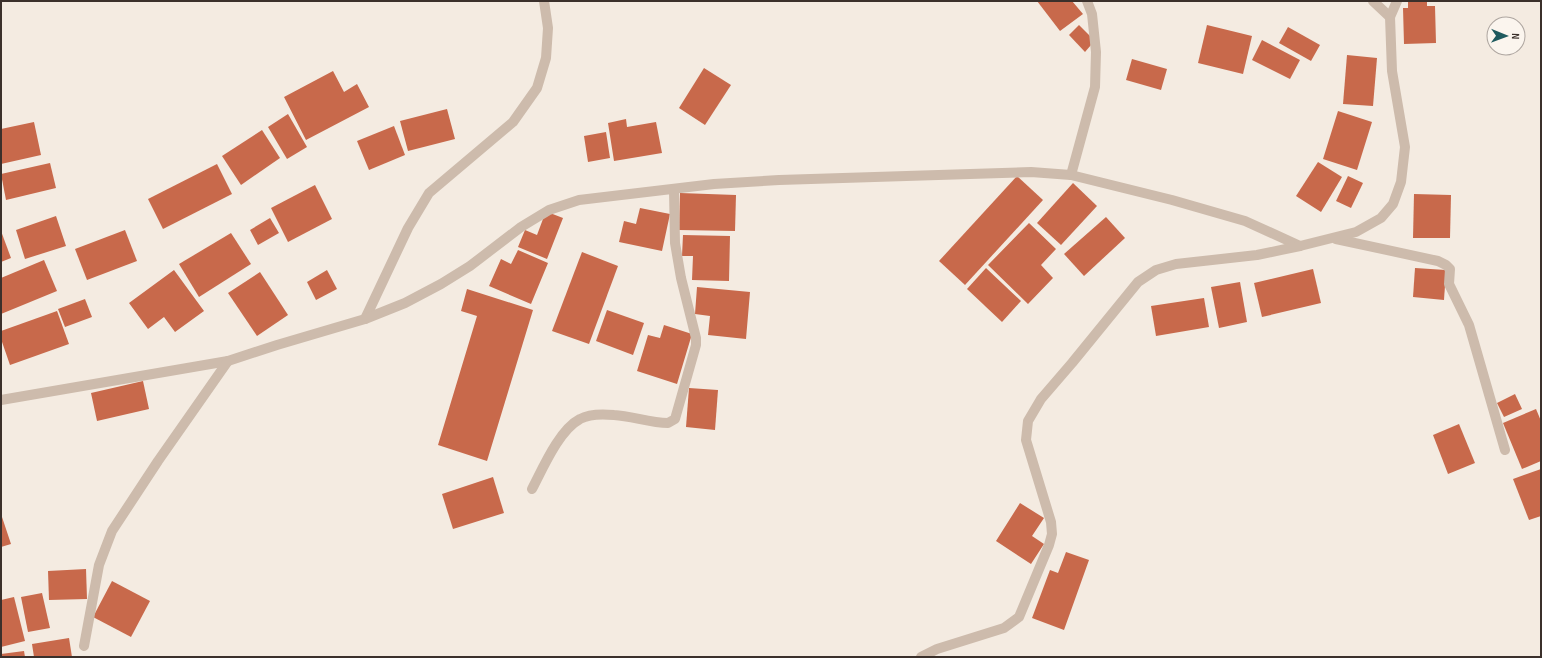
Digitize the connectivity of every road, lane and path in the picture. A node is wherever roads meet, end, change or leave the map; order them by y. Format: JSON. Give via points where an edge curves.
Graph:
{"nodes":[{"id":1,"x":544,"y":1,"type":"edge"},
{"id":2,"x":1087,"y":1,"type":"edge"},
{"id":3,"x":1373,"y":1,"type":"edge"},
{"id":4,"x":1397,"y":1,"type":"edge"},
{"id":5,"x":1390,"y":17,"type":"junction"},
{"id":6,"x":1071,"y":175,"type":"junction"},
{"id":7,"x":674,"y":190,"type":"junction"},
{"id":8,"x":1334,"y":238,"type":"junction"},
{"id":9,"x":1300,"y":246,"type":"junction"},
{"id":10,"x":365,"y":319,"type":"junction"},
{"id":11,"x":228,"y":361,"type":"junction"},
{"id":12,"x":1,"y":400,"type":"edge"},
{"id":13,"x":1505,"y":450,"type":"dead end"},
{"id":14,"x":532,"y":489,"type":"dead end"},
{"id":15,"x":84,"y":646,"type":"dead end"},
{"id":16,"x":921,"y":657,"type":"edge"}],
"edges":[{"from":1,"to":10,"type":"street","via":[[548,28],[546,58],[536,88],[514,122],[429,194],[408,228]]},
{"from":2,"to":6,"type":"street","via":[[1092,14],[1096,52],[1095,87]]},
{"from":3,"to":5,"type":"street"},
{"from":4,"to":5,"type":"street"},
{"from":5,"to":8,"type":"street","via":[[1392,72],[1405,147],[1401,182],[1393,204],[1381,218],[1356,232]]},
{"from":6,"to":7,"type":"street","via":[[1031,172],[779,180],[714,184]]},
{"from":6,"to":9,"type":"street","via":[[1244,221]]},
{"from":7,"to":10,"type":"street","via":[[579,200],[549,210],[441,284],[405,303]]},
{"from":7,"to":14,"type":"street","via":[[675,243],[696,338],[675,419],[668,423],[614,415],[581,418],[555,445]]},
{"from":8,"to":9,"type":"street"},
{"from":8,"to":13,"type":"street","via":[[1438,261],[1450,269],[1449,284],[1469,325]]},
{"from":9,"to":16,"type":"street","via":[[1257,255],[1176,264],[1156,270],[1138,282],[1041,399],[1028,421],[1026,440],[1051,522],[1052,534],[1019,617],[1004,628],[937,649]]},
{"from":10,"to":11,"type":"street"},
{"from":11,"to":12,"type":"street"},
{"from":11,"to":15,"type":"street","via":[[112,531],[99,565]]}]}
